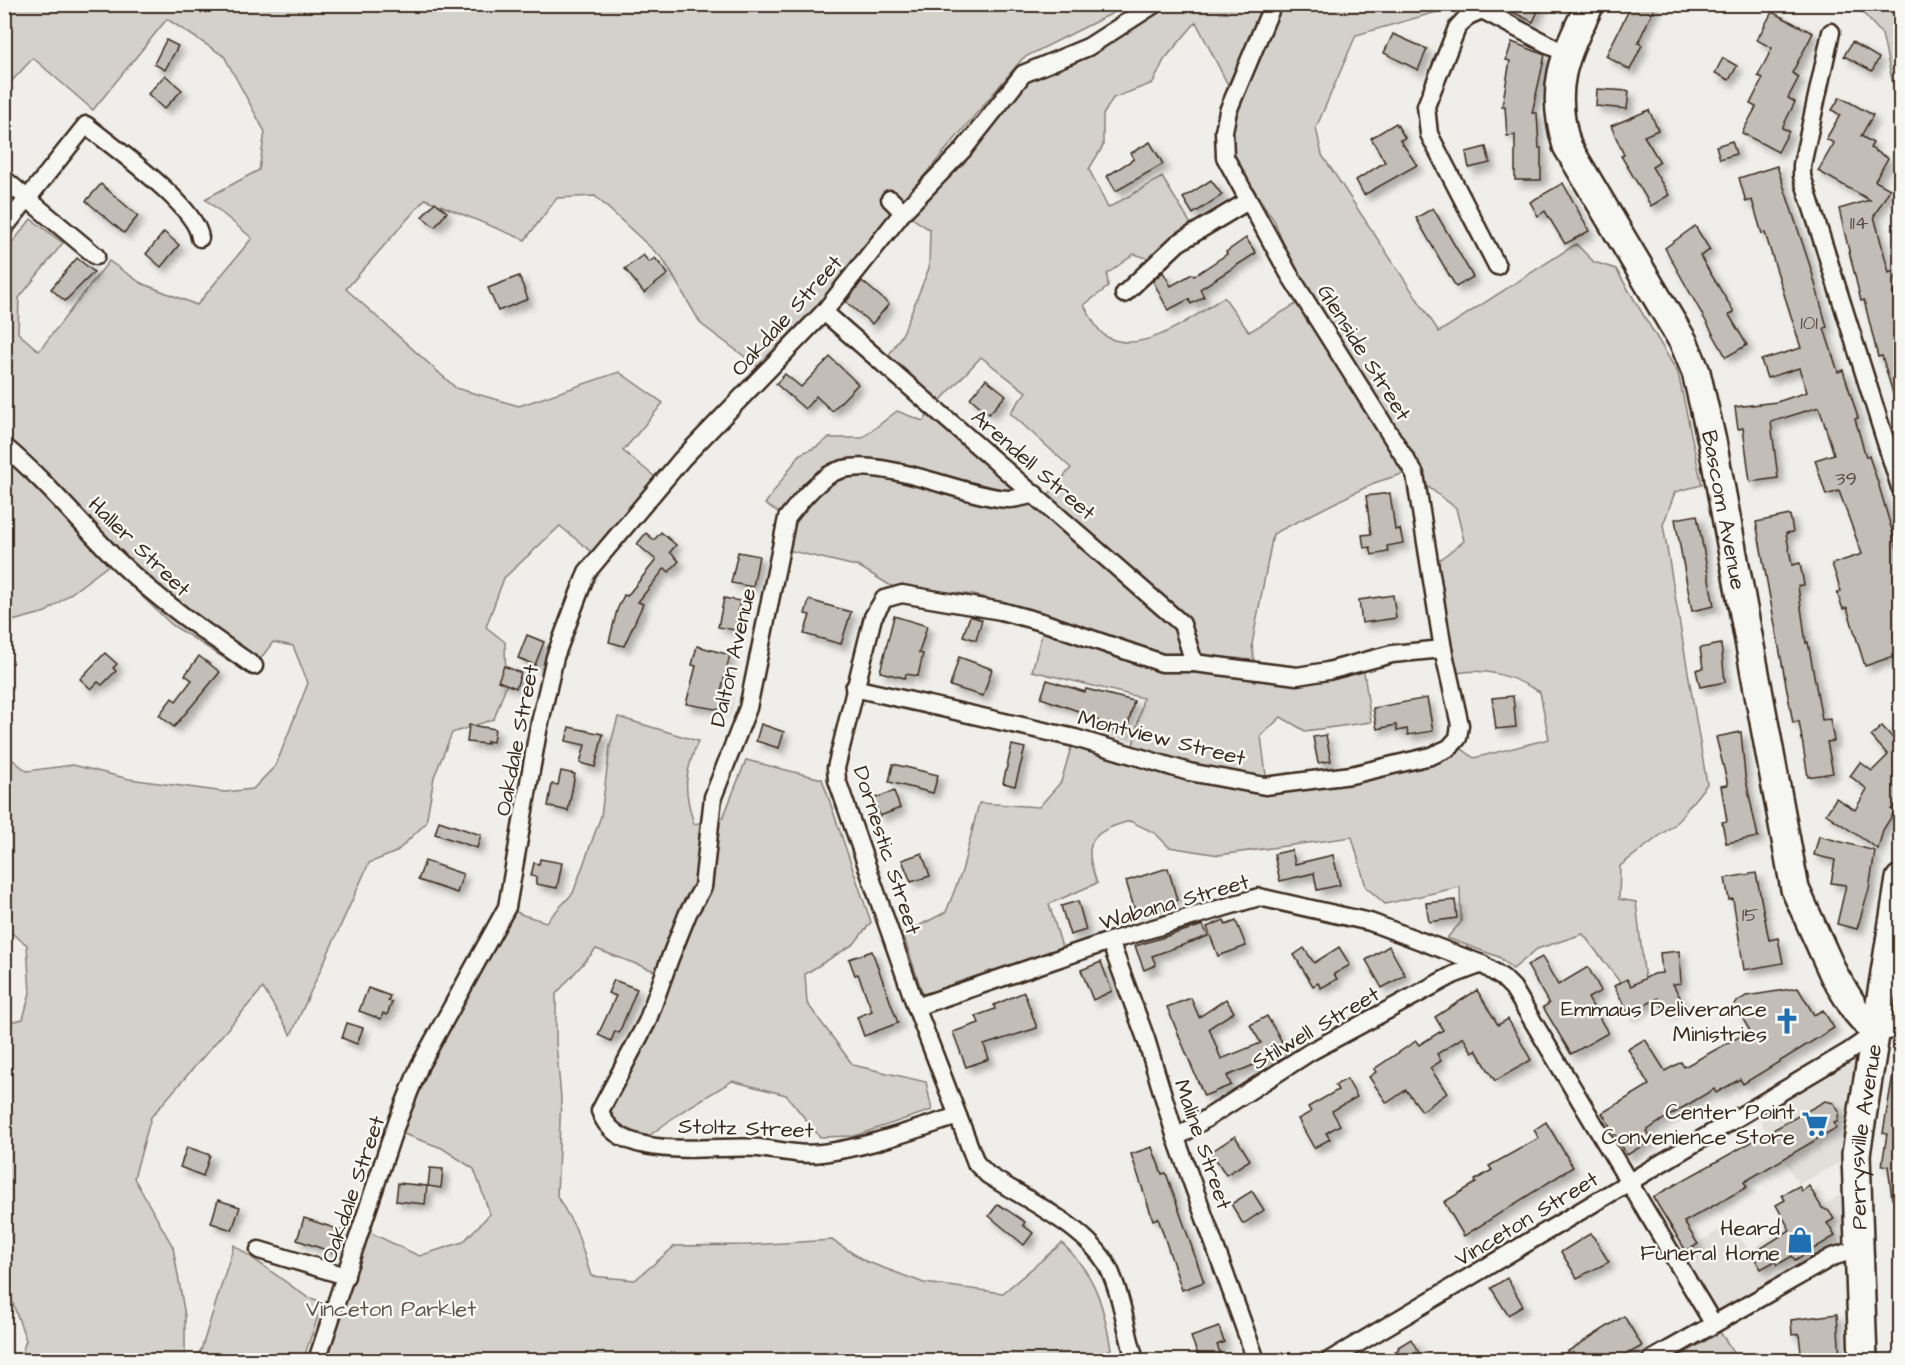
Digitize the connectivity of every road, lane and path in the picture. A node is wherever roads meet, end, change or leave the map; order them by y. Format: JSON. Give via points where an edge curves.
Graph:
{"nodes":[{"id":1,"x":1155,"y":4,"type":"edge"},
{"id":2,"x":1274,"y":4,"type":"edge"},
{"id":3,"x":1590,"y":4,"type":"edge"},
{"id":4,"x":1831,"y":32,"type":"dead end"},
{"id":5,"x":1566,"y":54,"type":"junction"},
{"id":6,"x":4,"y":179,"type":"edge"},
{"id":7,"x":28,"y":198,"type":"junction"},
{"id":8,"x":890,"y":199,"type":"dead end"},
{"id":9,"x":1248,"y":201,"type":"junction"},
{"id":10,"x":903,"y":212,"type":"junction"},
{"id":11,"x":4,"y":228,"type":"edge"},
{"id":12,"x":200,"y":238,"type":"dead end"},
{"id":13,"x":96,"y":256,"type":"dead end"},
{"id":14,"x":1497,"y":266,"type":"dead end"},
{"id":15,"x":1124,"y":294,"type":"dead end"},
{"id":16,"x":824,"y":312,"type":"junction"},
{"id":17,"x":4,"y":446,"type":"edge"},
{"id":18,"x":1900,"y":487,"type":"edge"},
{"id":19,"x":1035,"y":494,"type":"junction"},
{"id":20,"x":1443,"y":649,"type":"junction"},
{"id":21,"x":1194,"y":663,"type":"junction"},
{"id":22,"x":254,"y":666,"type":"dead end"},
{"id":23,"x":855,"y":688,"type":"junction"},
{"id":24,"x":1456,"y":741,"type":"joint"},
{"id":25,"x":1900,"y":879,"type":"edge"},
{"id":26,"x":1110,"y":941,"type":"junction"},
{"id":27,"x":1482,"y":964,"type":"junction"},
{"id":28,"x":916,"y":1007,"type":"junction"},
{"id":29,"x":1888,"y":1031,"type":"edge"},
{"id":30,"x":958,"y":1116,"type":"junction"},
{"id":31,"x":605,"y":1125,"type":"joint"},
{"id":32,"x":1176,"y":1138,"type":"junction"},
{"id":33,"x":1628,"y":1184,"type":"junction"},
{"id":34,"x":1858,"y":1249,"type":"junction"},
{"id":35,"x":259,"y":1250,"type":"dead end"},
{"id":36,"x":346,"y":1276,"type":"junction"},
{"id":37,"x":1713,"y":1323,"type":"junction"},
{"id":38,"x":317,"y":1360,"type":"edge"},
{"id":39,"x":1135,"y":1360,"type":"edge"},
{"id":40,"x":1256,"y":1360,"type":"edge"},
{"id":41,"x":1330,"y":1360,"type":"edge"},
{"id":42,"x":1651,"y":1360,"type":"edge"},
{"id":43,"x":1863,"y":1360,"type":"edge"}],
"edges":[{"from":1,"to":10,"type":"street","name":"Oakdale Street","via":[[1088,47],[1023,74],[963,150]]},
{"from":2,"to":9,"type":"street","name":"Glenside Street","via":[[1240,81],[1224,131],[1225,157]]},
{"from":3,"to":5,"type":"main road","name":"Bascom Avenue"},
{"from":4,"to":18,"type":"street","via":[[1801,171]]},
{"from":5,"to":14,"type":"street","via":[[1482,10],[1475,12],[1457,28],[1429,96],[1425,116],[1429,134]]},
{"from":5,"to":29,"type":"main road","name":"Bascom Avenue","via":[[1559,90],[1559,119],[1567,146],[1684,343],[1696,372],[1795,889],[1834,975],[1856,1011]]},
{"from":6,"to":7,"type":"street"},
{"from":7,"to":11,"type":"street"},
{"from":7,"to":12,"type":"street","via":[[86,125],[181,203],[200,230]]},
{"from":7,"to":13,"type":"street"},
{"from":8,"to":10,"type":"street"},
{"from":9,"to":15,"type":"street","via":[[1178,243]]},
{"from":9,"to":20,"type":"street","name":"Glenside Street","via":[[1415,474]]},
{"from":10,"to":16,"type":"street","name":"Oakdale Street"},
{"from":16,"to":19,"type":"street","name":"Arendell Street"},
{"from":16,"to":36,"type":"street","name":"Oakdale Street","via":[[682,459],[587,572],[552,667],[507,907],[420,1065],[394,1130]]},
{"from":17,"to":22,"type":"street","name":"Haller Street","via":[[36,472],[117,559],[171,609]]},
{"from":19,"to":21,"type":"street","name":"Arendell Street","via":[[1182,624]]},
{"from":19,"to":31,"type":"street","name":"Dalton Avenue","via":[[1009,499],[874,468],[849,467],[829,475],[806,494],[787,518],[748,708],[714,797],[703,887],[688,913],[647,1022],[600,1111]]},
{"from":20,"to":21,"type":"street","name":"Dornestic Street","via":[[1392,654],[1297,676]]},
{"from":20,"to":24,"type":"street","name":"Glenside Street","via":[[1460,725]]},
{"from":21,"to":23,"type":"street","name":"Dornestic Street","via":[[1162,663],[1012,614],[902,594],[884,599],[875,611]]},
{"from":23,"to":24,"type":"street","name":"Montview Street","via":[[1075,738],[1189,772],[1265,786],[1351,775],[1431,756]]},
{"from":23,"to":28,"type":"street","name":"Dornestic Street","via":[[837,758],[837,780]]},
{"from":25,"to":29,"type":"main road","name":"Perrysville Avenue"},
{"from":26,"to":27,"type":"street","name":"Wabana Street","via":[[1259,897],[1370,922]]},
{"from":26,"to":28,"type":"street","name":"Wabana Street"},
{"from":26,"to":32,"type":"street","name":"Maline Street","via":[[1146,1039]]},
{"from":27,"to":32,"type":"street","name":"Stilwell Street","via":[[1453,975],[1310,1052]]},
{"from":27,"to":33,"type":"street","name":"Wabana Street","via":[[1513,988]]},
{"from":28,"to":30,"type":"street","name":"Dornestic Street"},
{"from":29,"to":33,"type":"street","name":"Vinceton Street"},
{"from":29,"to":34,"type":"main road","name":"Perrysville Avenue","via":[[1856,1154]]},
{"from":30,"to":31,"type":"street","name":"Stoltz Street","via":[[889,1138],[822,1153],[791,1154],[758,1148],[693,1150],[641,1144]]},
{"from":30,"to":39,"type":"street","name":"Dornestic Street","via":[[983,1172],[1078,1232],[1103,1258]]},
{"from":32,"to":40,"type":"street","name":"Maline Street"},
{"from":33,"to":37,"type":"street","name":"Wabana Street"},
{"from":33,"to":41,"type":"street","name":"Vinceton Street"},
{"from":34,"to":37,"type":"street","via":[[1832,1257]]},
{"from":34,"to":43,"type":"main road","name":"Perrysville Avenue"},
{"from":35,"to":36,"type":"street"},
{"from":36,"to":38,"type":"street","name":"Oakdale Street"},
{"from":37,"to":42,"type":"street"}]}
